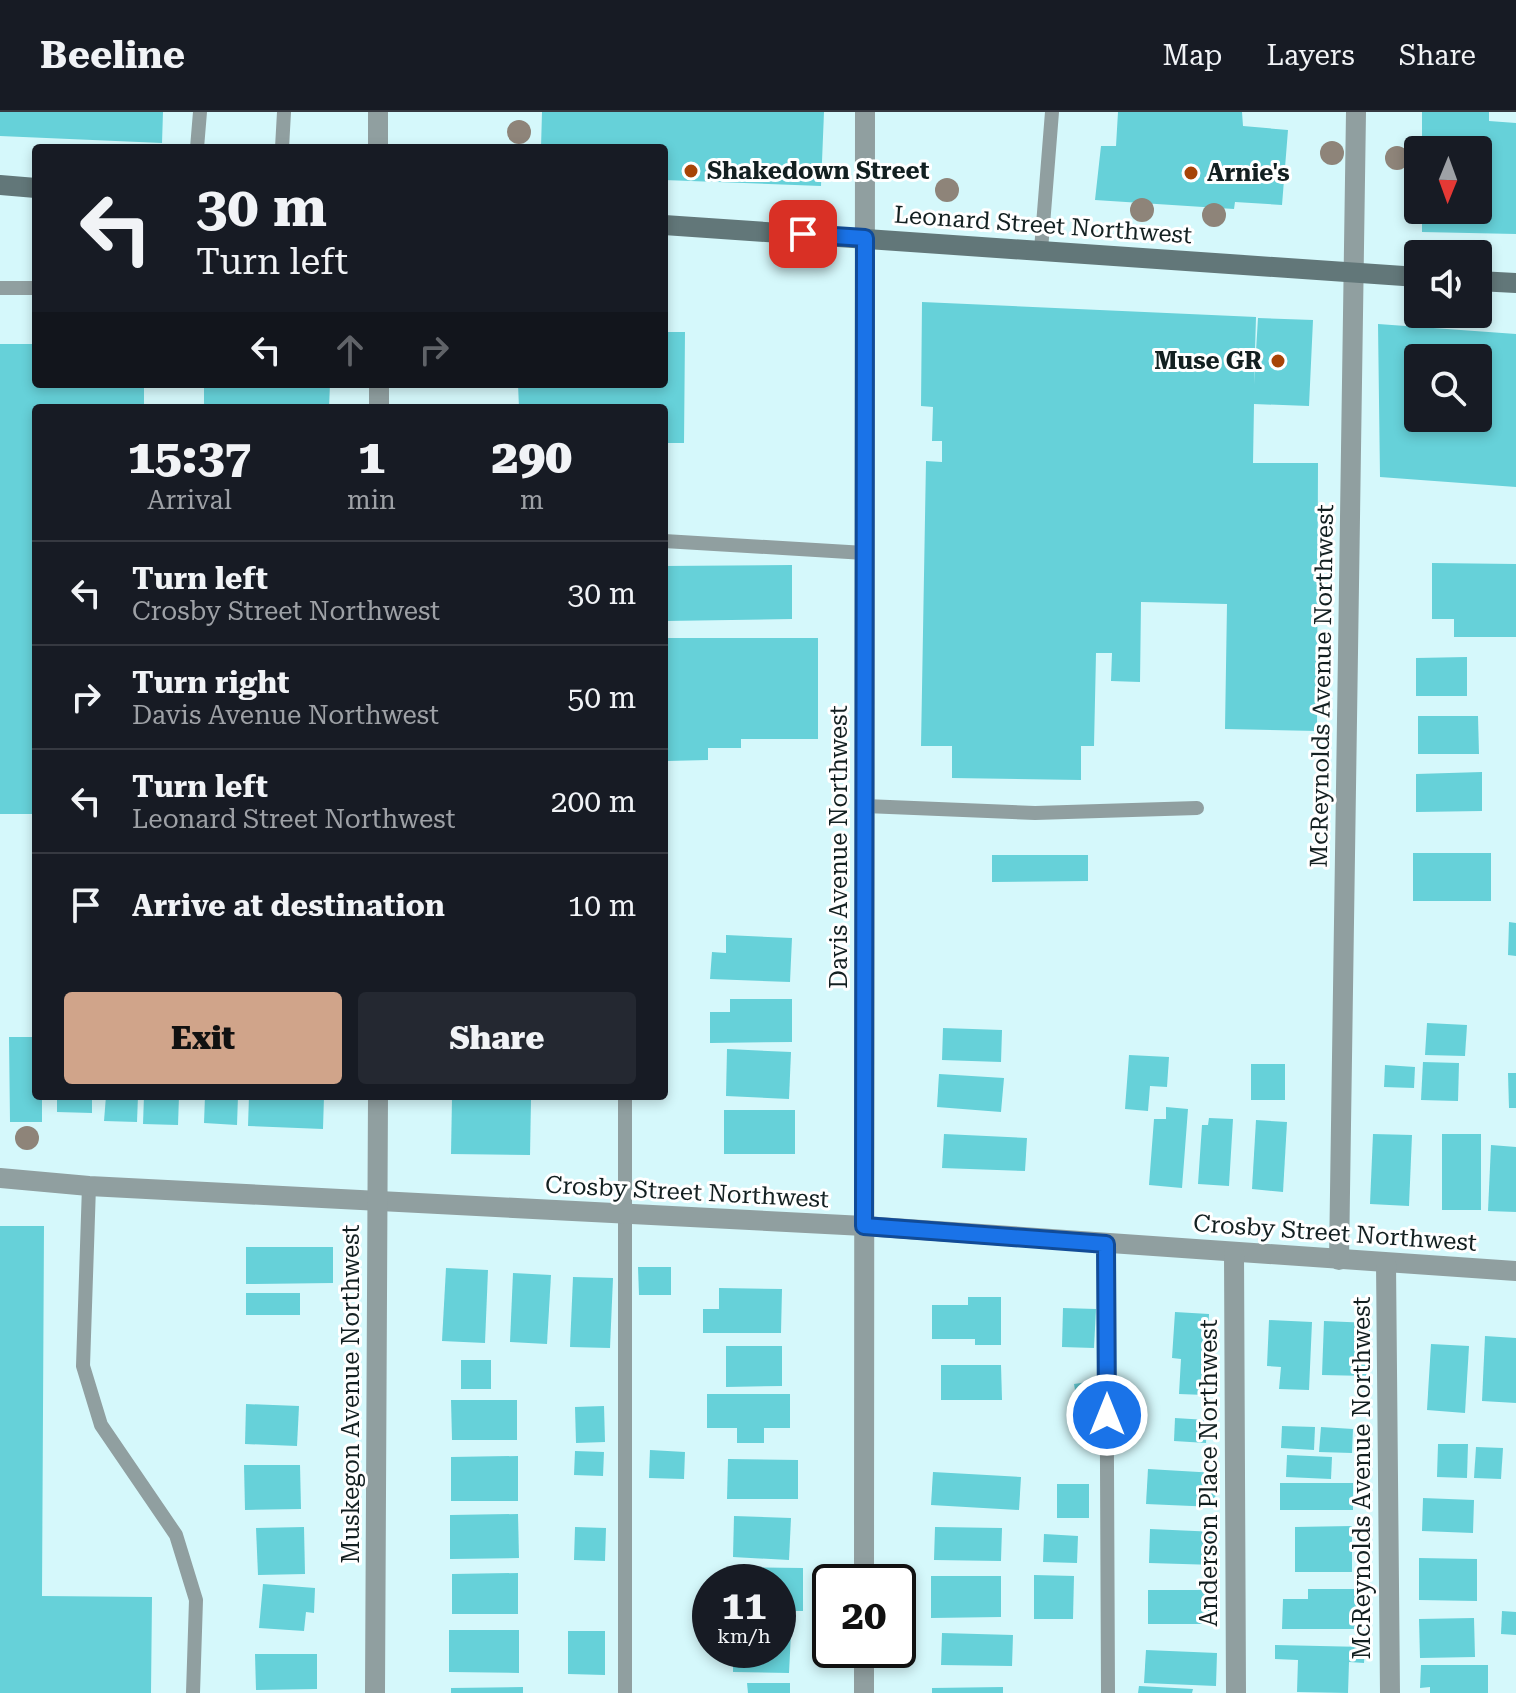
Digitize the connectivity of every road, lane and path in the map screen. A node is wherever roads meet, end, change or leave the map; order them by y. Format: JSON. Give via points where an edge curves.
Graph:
{"nodes":[{"id":1,"x":200,"y":112,"type":"edge"},
{"id":2,"x":284,"y":112,"type":"edge"},
{"id":3,"x":378,"y":112,"type":"edge"},
{"id":4,"x":865,"y":112,"type":"edge"},
{"id":5,"x":1052,"y":112,"type":"edge"},
{"id":6,"x":1356,"y":112,"type":"edge"},
{"id":7,"x":197,"y":144,"type":"edge"},
{"id":8,"x":282,"y":144,"type":"edge"},
{"id":9,"x":378,"y":144,"type":"edge"},
{"id":10,"x":0,"y":185,"type":"edge"},
{"id":11,"x":32,"y":188,"type":"edge"},
{"id":12,"x":668,"y":225,"type":"edge"},
{"id":13,"x":865,"y":238,"type":"junction"},
{"id":14,"x":1041,"y":250,"type":"junction"},
{"id":15,"x":1355,"y":273,"type":"junction"},
{"id":16,"x":1404,"y":276,"type":"edge"},
{"id":17,"x":1492,"y":282,"type":"edge"},
{"id":18,"x":1516,"y":283,"type":"edge"},
{"id":19,"x":0,"y":288,"type":"edge"},
{"id":20,"x":32,"y":288,"type":"edge"},
{"id":21,"x":668,"y":541,"type":"edge"},
{"id":22,"x":865,"y":553,"type":"junction"},
{"id":23,"x":865,"y":806,"type":"junction"},
{"id":24,"x":1197,"y":808,"type":"dead end"},
{"id":25,"x":378,"y":1100,"type":"edge"},
{"id":26,"x":625,"y":1100,"type":"edge"},
{"id":27,"x":0,"y":1178,"type":"edge"},
{"id":28,"x":89,"y":1186,"type":"junction"},
{"id":29,"x":378,"y":1202,"type":"junction"},
{"id":30,"x":624,"y":1216,"type":"junction"},
{"id":31,"x":864,"y":1226,"type":"junction"},
{"id":32,"x":1106,"y":1244,"type":"junction"},
{"id":33,"x":1234,"y":1253,"type":"junction"},
{"id":34,"x":1339,"y":1260,"type":"junction"},
{"id":35,"x":1386,"y":1263,"type":"junction"},
{"id":36,"x":1516,"y":1271,"type":"edge"},
{"id":37,"x":864,"y":1564,"type":"edge"},
{"id":38,"x":864,"y":1668,"type":"edge"},
{"id":39,"x":193,"y":1693,"type":"edge"},
{"id":40,"x":375,"y":1693,"type":"edge"},
{"id":41,"x":625,"y":1693,"type":"edge"},
{"id":42,"x":864,"y":1693,"type":"edge"},
{"id":43,"x":1108,"y":1693,"type":"edge"},
{"id":44,"x":1236,"y":1693,"type":"edge"},
{"id":45,"x":1390,"y":1693,"type":"edge"}],
"edges":[{"from":1,"to":7,"type":"lane"},
{"from":2,"to":8,"type":"lane"},
{"from":3,"to":9,"type":"street"},
{"from":4,"to":13,"type":"street","name":"Davis Avenue Northwest"},
{"from":5,"to":14,"type":"lane"},
{"from":6,"to":15,"type":"street","name":"McReynolds Avenue Northwest"},
{"from":10,"to":11,"type":"main road"},
{"from":12,"to":13,"type":"main road","name":"Leonard Street Northwest"},
{"from":13,"to":14,"type":"main road","name":"Leonard Street Northwest"},
{"from":13,"to":22,"type":"street","name":"Davis Avenue Northwest"},
{"from":14,"to":15,"type":"main road","name":"Leonard Street Northwest"},
{"from":15,"to":16,"type":"main road","name":"Leonard Street Northwest"},
{"from":15,"to":34,"type":"street","name":"McReynolds Avenue Northwest"},
{"from":17,"to":18,"type":"main road"},
{"from":19,"to":20,"type":"lane"},
{"from":21,"to":22,"type":"lane"},
{"from":22,"to":23,"type":"street","name":"Davis Avenue Northwest"},
{"from":23,"to":24,"type":"lane","via":[[1035,813]]},
{"from":23,"to":31,"type":"street","name":"Davis Avenue Northwest"},
{"from":25,"to":29,"type":"street","name":"Muskegon Avenue Northwest"},
{"from":26,"to":30,"type":"lane"},
{"from":27,"to":28,"type":"street","name":"Crosby Street Northwest"},
{"from":28,"to":29,"type":"street","name":"Crosby Street Northwest"},
{"from":28,"to":39,"type":"lane","via":[[83,1366],[101,1425],[176,1535],[196,1600]]},
{"from":29,"to":30,"type":"street","name":"Crosby Street Northwest"},
{"from":29,"to":40,"type":"street","name":"Muskegon Avenue Northwest"},
{"from":30,"to":31,"type":"street","name":"Crosby Street Northwest"},
{"from":30,"to":41,"type":"lane"},
{"from":31,"to":32,"type":"street","name":"Crosby Street Northwest"},
{"from":31,"to":37,"type":"street","name":"Davis Avenue Northwest"},
{"from":32,"to":33,"type":"street","name":"Crosby Street Northwest"},
{"from":32,"to":43,"type":"lane"},
{"from":33,"to":34,"type":"street","name":"Crosby Street Northwest"},
{"from":33,"to":44,"type":"street","name":"Anderson Place Northwest"},
{"from":34,"to":35,"type":"street","name":"Crosby Street Northwest"},
{"from":35,"to":36,"type":"street","name":"Crosby Street Northwest"},
{"from":35,"to":45,"type":"street","name":"McReynolds Avenue Northwest"},
{"from":38,"to":42,"type":"street"}]}
